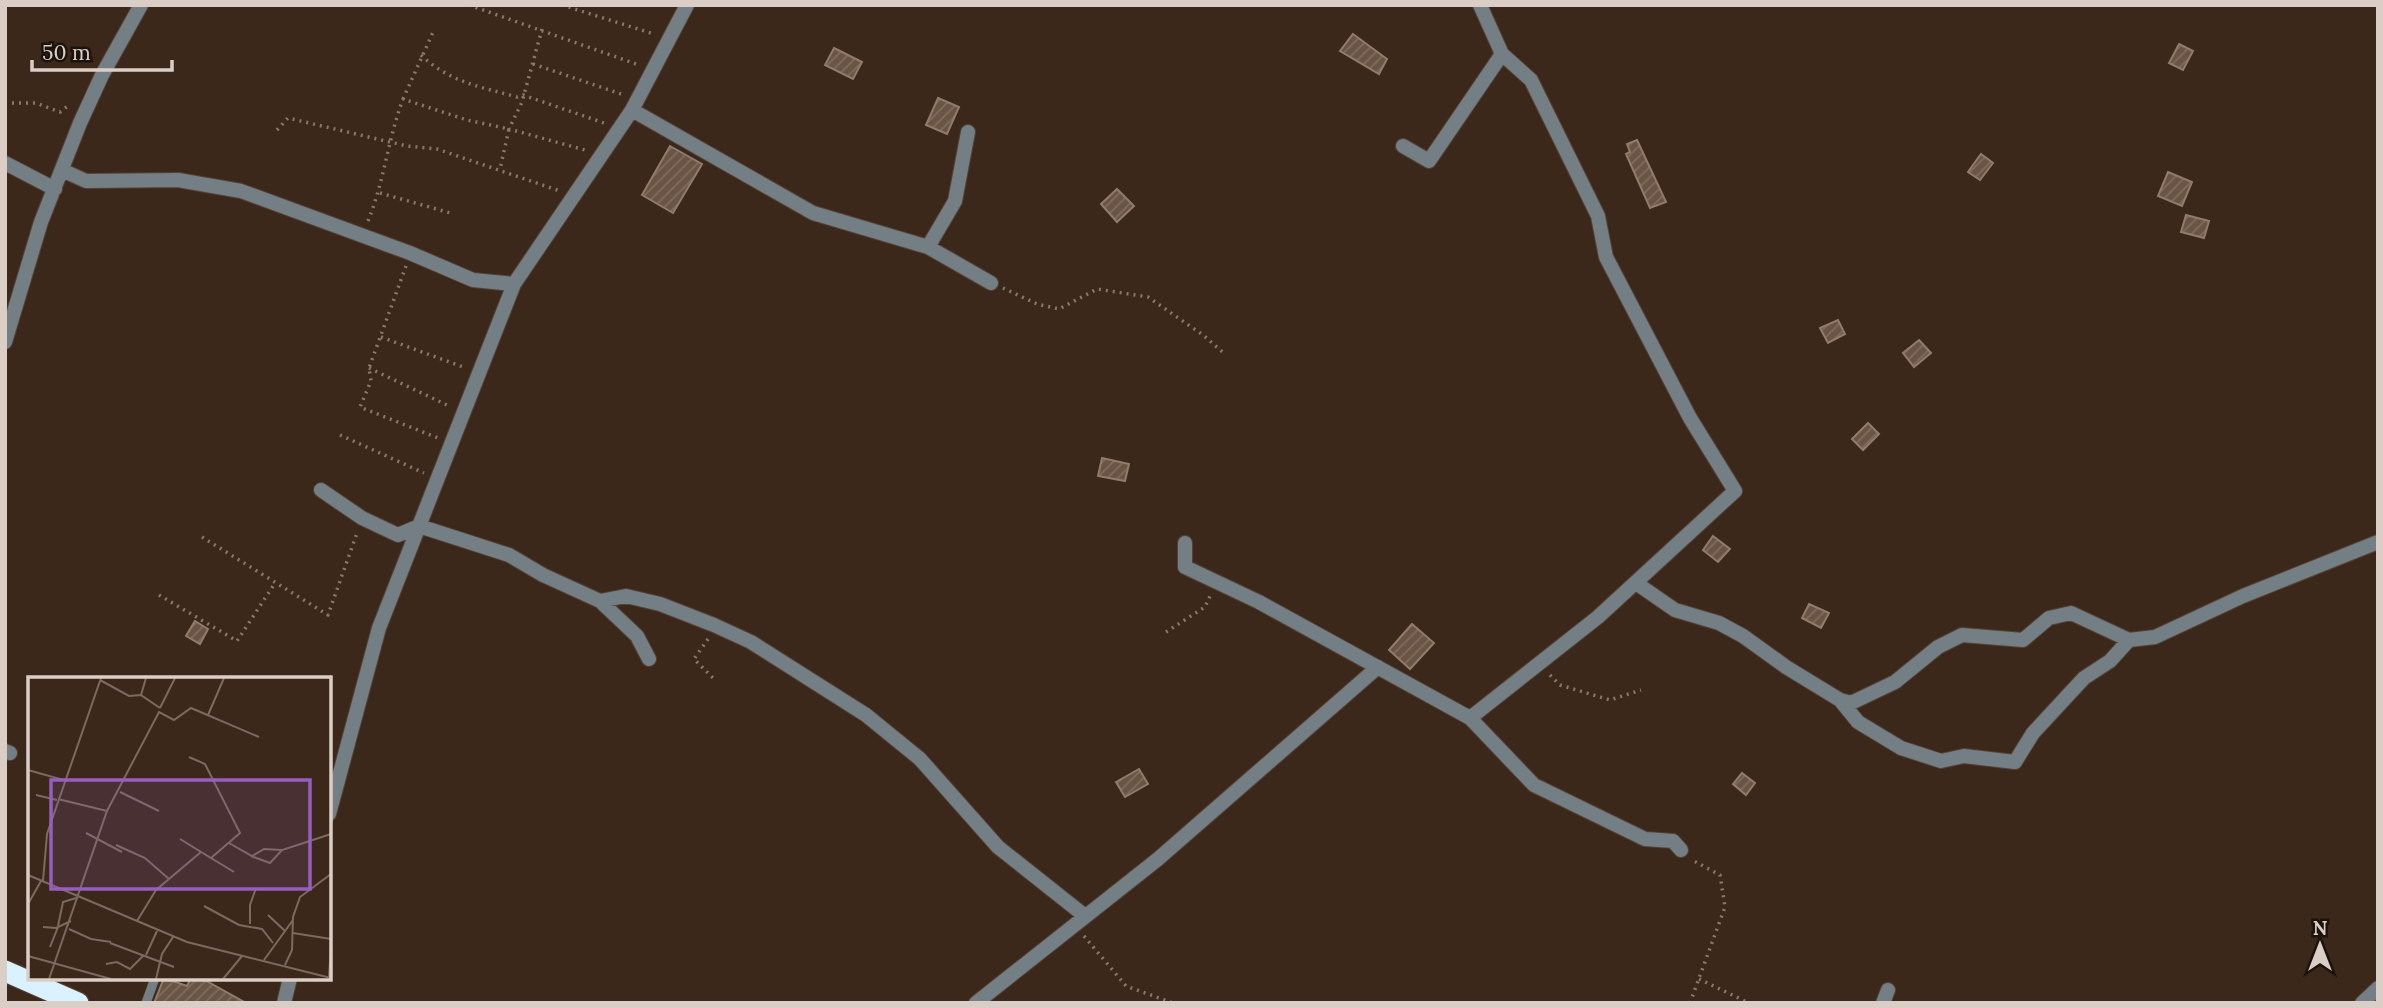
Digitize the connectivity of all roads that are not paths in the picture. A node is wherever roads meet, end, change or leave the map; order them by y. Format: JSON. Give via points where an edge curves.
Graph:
{"nodes":[{"id":1,"x":687,"y":5,"type":"edge"},
{"id":2,"x":1480,"y":5,"type":"edge"},
{"id":3,"x":139,"y":6,"type":"edge"},
{"id":4,"x":1502,"y":54,"type":"junction"},
{"id":5,"x":635,"y":105,"type":"junction"},
{"id":6,"x":968,"y":132,"type":"dead end"},
{"id":7,"x":1402,"y":146,"type":"dead end"},
{"id":8,"x":5,"y":163,"type":"edge"},
{"id":9,"x":64,"y":171,"type":"junction"},
{"id":10,"x":55,"y":188,"type":"junction"},
{"id":11,"x":928,"y":247,"type":"junction"},
{"id":12,"x":514,"y":284,"type":"junction"},
{"id":13,"x":991,"y":284,"type":"road end"},
{"id":14,"x":5,"y":342,"type":"edge"},
{"id":15,"x":321,"y":490,"type":"dead end"},
{"id":16,"x":419,"y":526,"type":"junction"},
{"id":17,"x":2378,"y":542,"type":"edge"},
{"id":18,"x":1185,"y":543,"type":"dead end"},
{"id":19,"x":1636,"y":583,"type":"junction"},
{"id":20,"x":600,"y":601,"type":"junction"},
{"id":21,"x":2129,"y":640,"type":"junction"},
{"id":22,"x":649,"y":659,"type":"dead end"},
{"id":23,"x":1378,"y":667,"type":"junction"},
{"id":24,"x":1840,"y":700,"type":"junction"},
{"id":25,"x":1470,"y":718,"type":"junction"},
{"id":26,"x":331,"y":807,"type":"edge"},
{"id":27,"x":1681,"y":850,"type":"road end"},
{"id":28,"x":1079,"y":920,"type":"junction"},
{"id":29,"x":5,"y":971,"type":"edge"},
{"id":30,"x":154,"y":980,"type":"edge"},
{"id":31,"x":290,"y":980,"type":"edge"},
{"id":32,"x":2378,"y":988,"type":"edge"},
{"id":33,"x":78,"y":1003,"type":"edge"},
{"id":34,"x":146,"y":1003,"type":"edge"},
{"id":35,"x":284,"y":1003,"type":"edge"},
{"id":36,"x":976,"y":1003,"type":"edge"},
{"id":37,"x":2362,"y":1003,"type":"edge"}],
"edges":[{"from":1,"to":5,"type":"street"},
{"from":2,"to":4,"type":"street"},
{"from":3,"to":9,"type":"street","via":[[102,75]]},
{"from":4,"to":7,"type":"street","via":[[1429,161]]},
{"from":4,"to":19,"type":"street","via":[[1531,80],[1598,216],[1606,257],[1690,418],[1735,491]]},
{"from":5,"to":11,"type":"street","via":[[645,121],[813,213]]},
{"from":5,"to":12,"type":"street"},
{"from":6,"to":11,"type":"street","via":[[955,201]]},
{"from":8,"to":10,"type":"street"},
{"from":9,"to":10,"type":"street"},
{"from":9,"to":12,"type":"street","via":[[86,181],[178,180],[241,191],[474,280]]},
{"from":10,"to":14,"type":"street"},
{"from":11,"to":13,"type":"street"},
{"from":12,"to":16,"type":"street"},
{"from":15,"to":16,"type":"street","via":[[398,535]]},
{"from":16,"to":20,"type":"street","via":[[509,555]]},
{"from":16,"to":26,"type":"street","via":[[379,628]]},
{"from":17,"to":21,"type":"street","via":[[2155,636]]},
{"from":18,"to":23,"type":"street","via":[[1185,567]]},
{"from":19,"to":24,"type":"street","via":[[1675,610],[1719,623],[1743,636]]},
{"from":19,"to":25,"type":"street"},
{"from":20,"to":22,"type":"street","via":[[637,636]]},
{"from":20,"to":28,"type":"street","via":[[626,596],[714,625],[760,648],[866,715],[928,767],[998,847]]},
{"from":21,"to":24,"type":"street","via":[[2071,613],[2049,618],[2022,640],[1962,635],[1938,647],[1895,682],[1851,703]]},
{"from":21,"to":24,"type":"street","via":[[2110,661],[2084,678],[2033,733],[2015,762],[1964,755],[1941,761],[1901,748],[1858,722]]},
{"from":23,"to":25,"type":"street"},
{"from":23,"to":28,"type":"street","via":[[1158,859]]},
{"from":25,"to":27,"type":"street","via":[[1534,785],[1644,839],[1673,841]]},
{"from":28,"to":36,"type":"street"},
{"from":29,"to":33,"type":"highway"},
{"from":30,"to":34,"type":"lane"},
{"from":31,"to":35,"type":"street"},
{"from":32,"to":37,"type":"street"}]}
